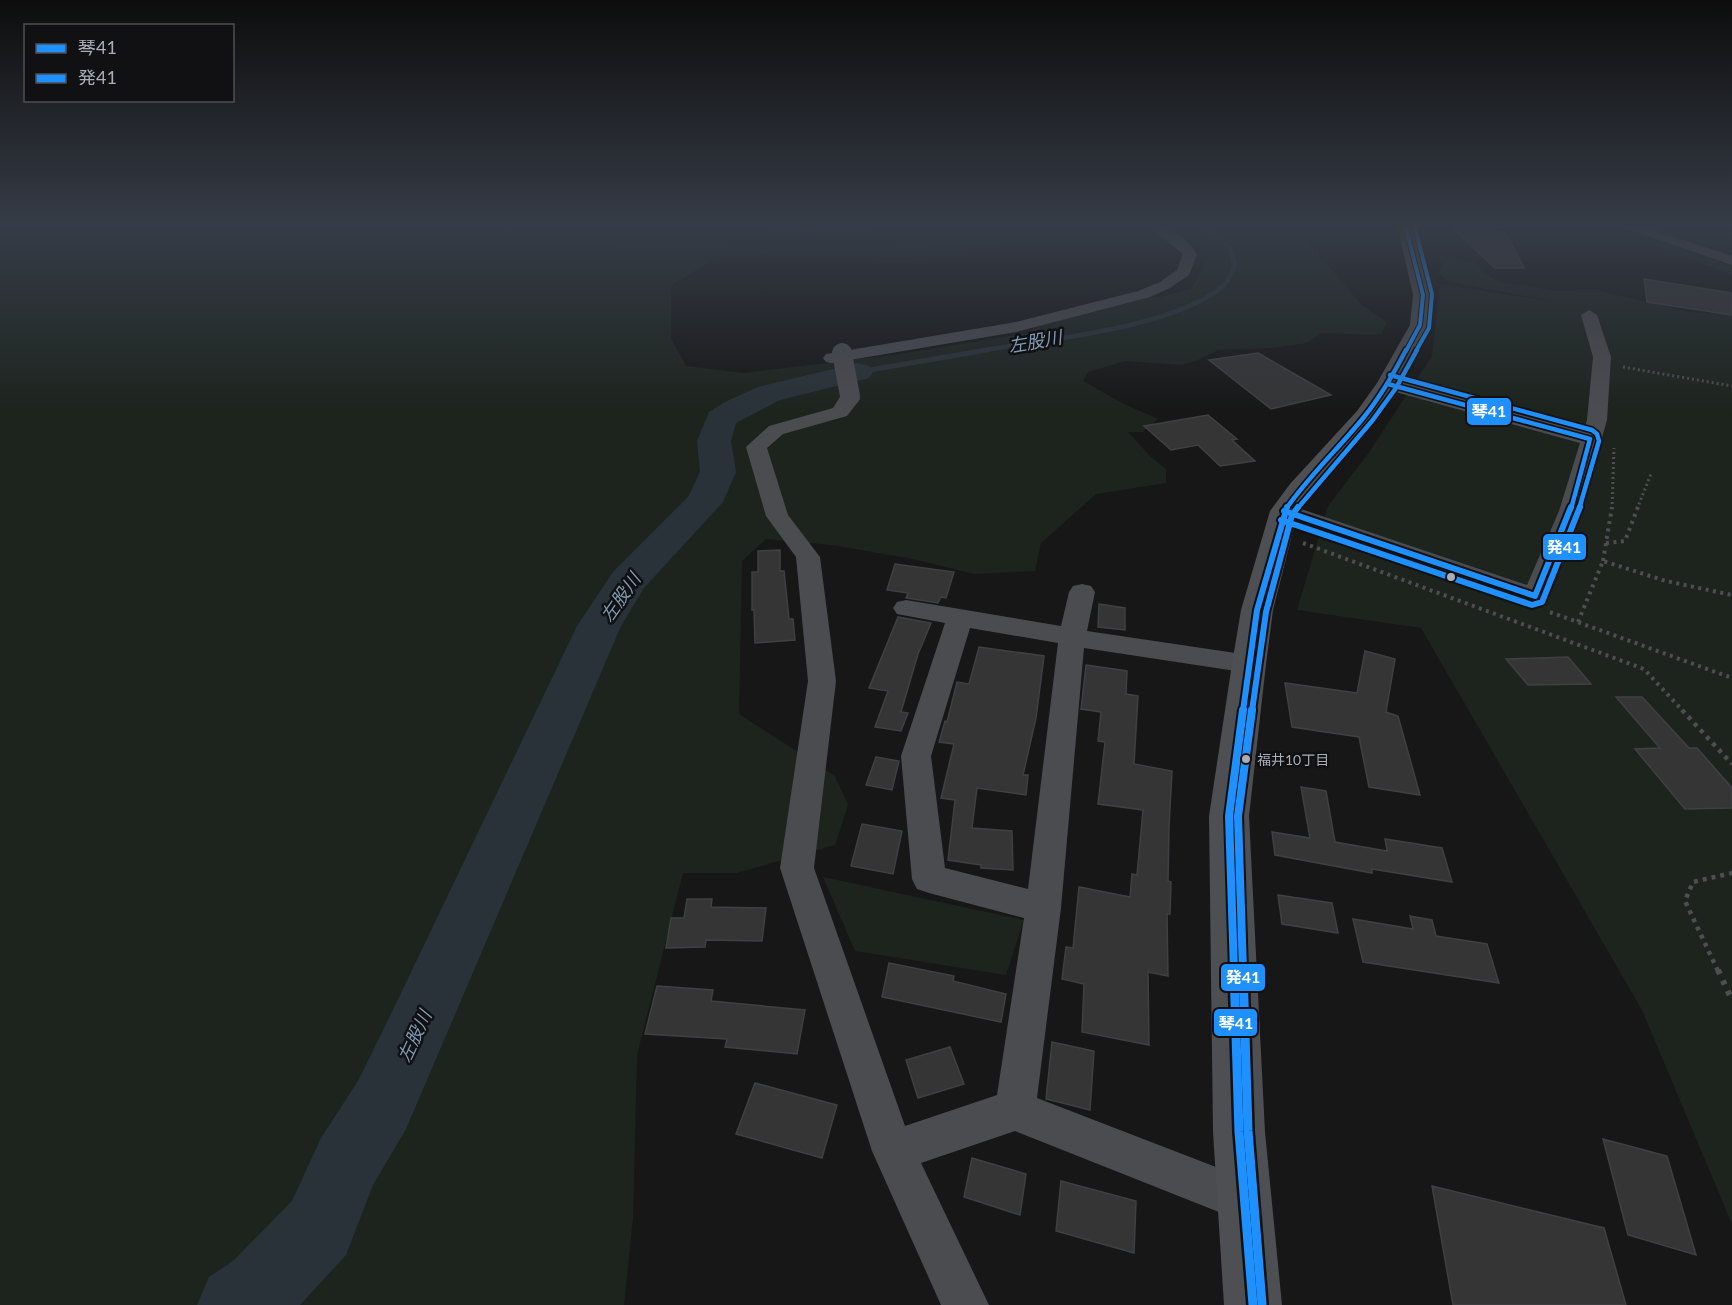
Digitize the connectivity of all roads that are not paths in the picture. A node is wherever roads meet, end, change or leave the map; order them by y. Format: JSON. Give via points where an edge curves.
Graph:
{"nodes":[{"id":1,"x":1156,"y":289,"type":"edge"},
{"id":2,"x":1421,"y":289,"type":"edge"},
{"id":3,"x":1589,"y":315,"type":"dead end"},
{"id":4,"x":1388,"y":384,"type":"junction"},
{"id":5,"x":1590,"y":439,"type":"junction"},
{"id":6,"x":1293,"y":527,"type":"junction"},
{"id":7,"x":1082,"y":592,"type":"dead end"},
{"id":8,"x":906,"y":608,"type":"dead end"},
{"id":9,"x":960,"y":618,"type":"junction"},
{"id":10,"x":1072,"y":638,"type":"junction"},
{"id":11,"x":1250,"y":664,"type":"junction"},
{"id":12,"x":1043,"y":908,"type":"junction"},
{"id":13,"x":1015,"y":1110,"type":"junction"},
{"id":14,"x":893,"y":1151,"type":"junction"},
{"id":15,"x":1244,"y":1200,"type":"junction"},
{"id":16,"x":965,"y":1305,"type":"edge"},
{"id":17,"x":1253,"y":1305,"type":"edge"}],
"edges":[{"from":1,"to":14,"type":"street","bridge":true,"via":[[1016,327],[837,356],[851,399],[840,412],[776,430],[756,447],[777,516],[808,557],[822,681],[797,868]]},
{"from":2,"to":4,"type":"main road","via":[[1420,325]]},
{"from":3,"to":5,"type":"street","via":[[1602,357],[1597,420]]},
{"from":4,"to":5,"type":"street"},
{"from":4,"to":6,"type":"main road","via":[[1299,490]]},
{"from":5,"to":6,"type":"street","via":[[1570,511],[1534,596]]},
{"from":6,"to":11,"type":"main road","via":[[1257,610]]},
{"from":7,"to":10,"type":"street"},
{"from":8,"to":9,"type":"street"},
{"from":9,"to":10,"type":"street"},
{"from":9,"to":12,"type":"street","via":[[916,756],[929,879]]},
{"from":10,"to":11,"type":"street"},
{"from":10,"to":12,"type":"street"},
{"from":11,"to":15,"type":"main road","via":[[1230,816]]},
{"from":12,"to":13,"type":"street"},
{"from":13,"to":14,"type":"street"},
{"from":13,"to":15,"type":"street"},
{"from":14,"to":16,"type":"street"},
{"from":15,"to":17,"type":"main road"}]}
